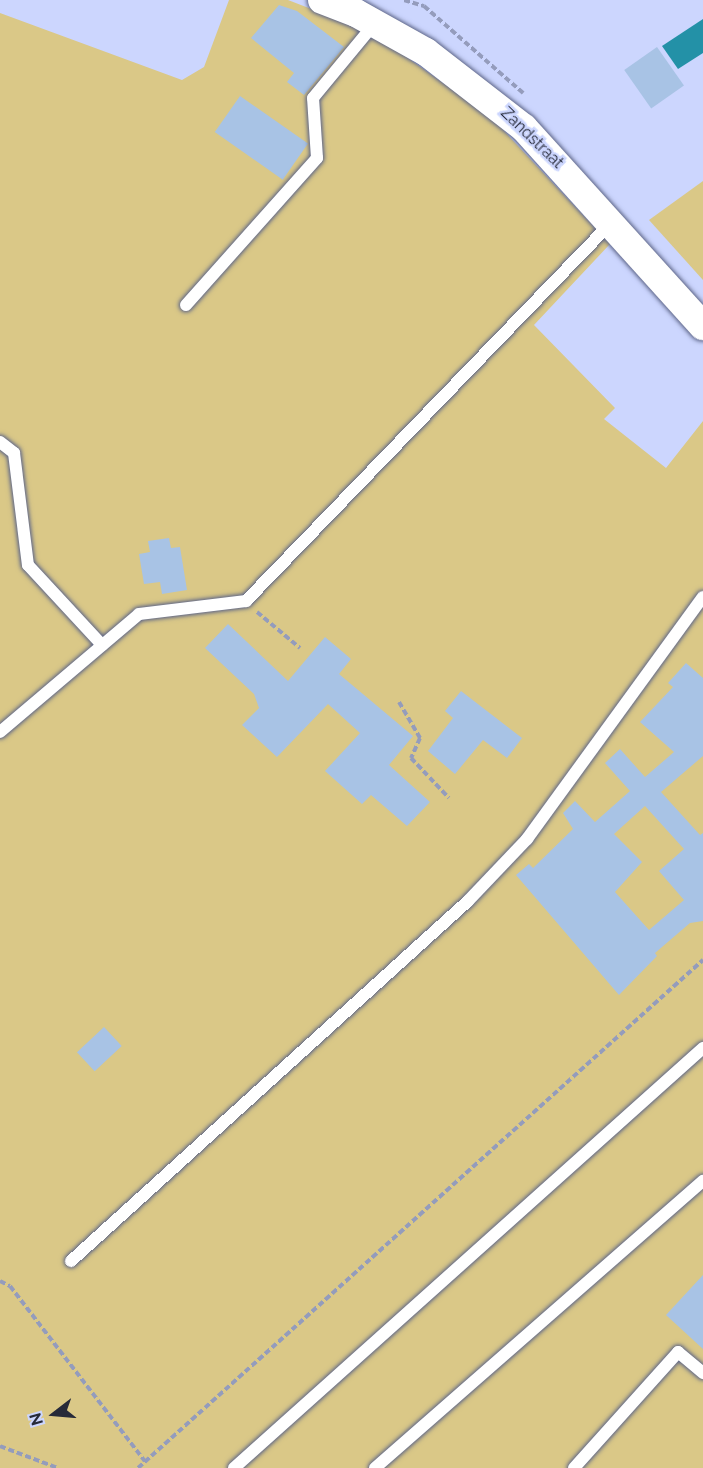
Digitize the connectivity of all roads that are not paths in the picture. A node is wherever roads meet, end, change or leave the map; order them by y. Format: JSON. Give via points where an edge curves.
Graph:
{"nodes":[{"id":1,"x":322,"y":0,"type":"edge"},
{"id":2,"x":375,"y":23,"type":"junction"},
{"id":3,"x":610,"y":224,"type":"junction"},
{"id":4,"x":186,"y":305,"type":"dead end"},
{"id":5,"x":703,"y":326,"type":"edge"},
{"id":6,"x":0,"y":442,"type":"edge"},
{"id":7,"x":703,"y":597,"type":"edge"},
{"id":8,"x":102,"y":645,"type":"junction"},
{"id":9,"x":0,"y":732,"type":"edge"},
{"id":10,"x":703,"y":1048,"type":"edge"},
{"id":11,"x":703,"y":1181,"type":"edge"},
{"id":12,"x":72,"y":1262,"type":"dead end"},
{"id":13,"x":703,"y":1373,"type":"edge"},
{"id":14,"x":234,"y":1468,"type":"edge"},
{"id":15,"x":375,"y":1468,"type":"edge"},
{"id":16,"x":574,"y":1468,"type":"edge"}],
"edges":[{"from":1,"to":2,"type":"street","name":"Zandstraat"},
{"from":2,"to":3,"type":"street","name":"Zandstraat","via":[[478,88],[562,166]]},
{"from":2,"to":4,"type":"lane","via":[[313,98],[317,158]]},
{"from":3,"to":5,"type":"street","name":"Zandstraat"},
{"from":3,"to":8,"type":"lane","via":[[246,601],[139,614]]},
{"from":6,"to":8,"type":"lane","via":[[14,453],[28,566]]},
{"from":7,"to":12,"type":"lane","via":[[542,820],[468,901]]},
{"from":8,"to":9,"type":"lane"},
{"from":10,"to":14,"type":"lane"},
{"from":11,"to":15,"type":"lane"},
{"from":13,"to":16,"type":"lane","via":[[678,1352]]}]}
